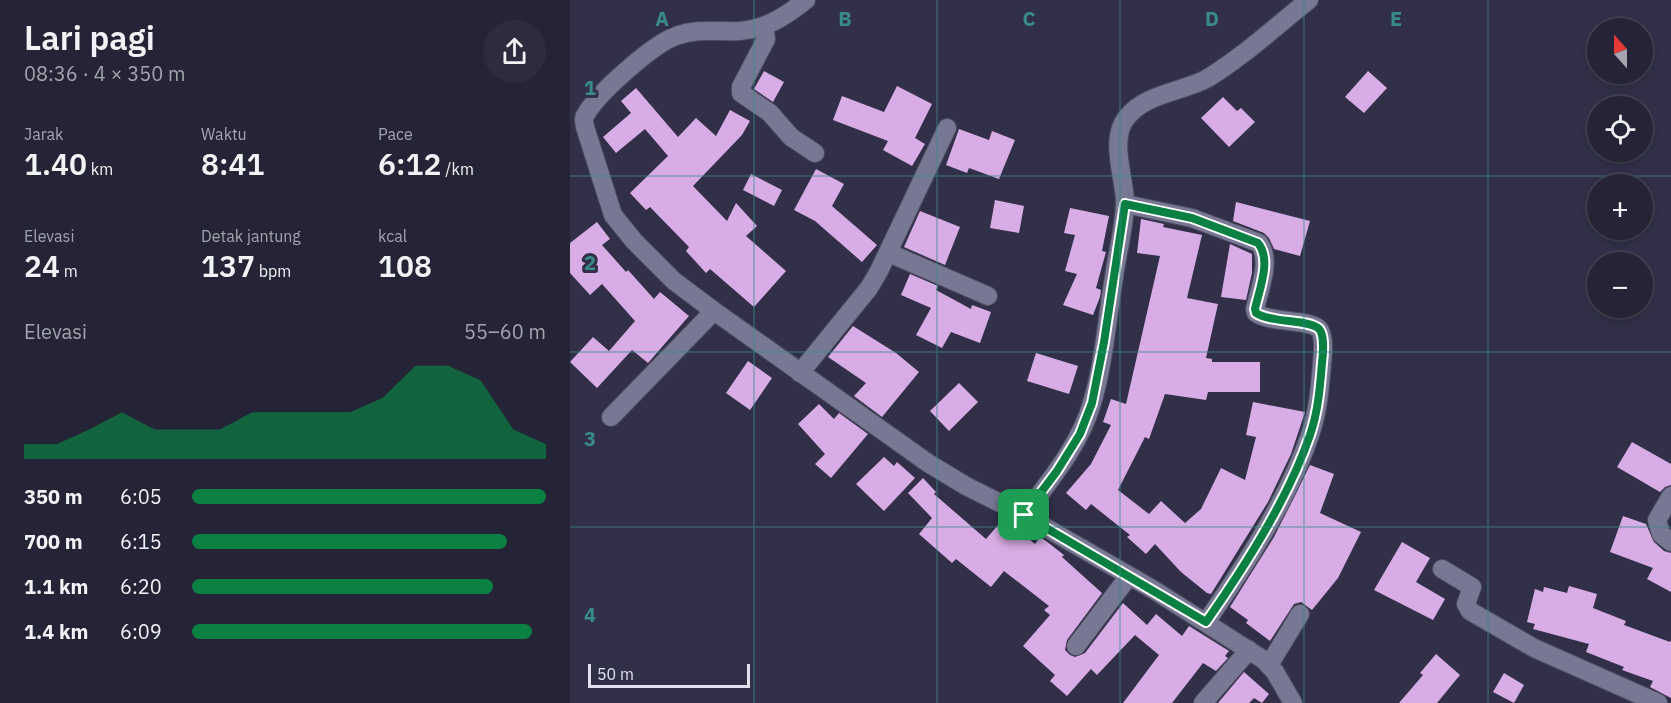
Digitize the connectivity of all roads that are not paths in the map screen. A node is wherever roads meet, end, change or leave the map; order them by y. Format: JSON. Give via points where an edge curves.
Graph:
{"nodes":[{"id":1,"x":806,"y":0,"type":"edge"},
{"id":2,"x":1309,"y":0,"type":"edge"},
{"id":3,"x":764,"y":26,"type":"junction"},
{"id":4,"x":947,"y":128,"type":"dead end"},
{"id":5,"x":815,"y":153,"type":"dead end"},
{"id":6,"x":1125,"y":204,"type":"junction"},
{"id":7,"x":889,"y":253,"type":"junction"},
{"id":8,"x":988,"y":296,"type":"dead end"},
{"id":9,"x":714,"y":311,"type":"junction"},
{"id":10,"x":800,"y":372,"type":"junction"},
{"id":11,"x":611,"y":417,"type":"dead end"},
{"id":12,"x":1671,"y":496,"type":"edge"},
{"id":13,"x":1024,"y":515,"type":"junction"},
{"id":14,"x":1671,"y":542,"type":"edge"},
{"id":15,"x":1442,"y":569,"type":"dead end"},
{"id":16,"x":1129,"y":576,"type":"junction"},
{"id":17,"x":1300,"y":614,"type":"dead end"},
{"id":18,"x":1206,"y":622,"type":"junction"},
{"id":19,"x":1076,"y":646,"type":"dead end"},
{"id":20,"x":1249,"y":650,"type":"junction"},
{"id":21,"x":1269,"y":664,"type":"junction"},
{"id":22,"x":1203,"y":703,"type":"edge"},
{"id":23,"x":1293,"y":703,"type":"edge"},
{"id":24,"x":1658,"y":703,"type":"edge"}],
"edges":[{"from":1,"to":3,"type":"street"},
{"from":2,"to":6,"type":"street","via":[[1209,77],[1144,103],[1126,118],[1119,137]]},
{"from":3,"to":5,"type":"street","via":[[766,39],[741,93]]},
{"from":3,"to":9,"type":"street","via":[[674,36],[652,49],[619,78],[584,117],[618,223],[662,270]]},
{"from":4,"to":7,"type":"street"},
{"from":6,"to":13,"type":"street","via":[[1092,403],[1080,434]]},
{"from":6,"to":18,"type":"street","via":[[1192,218],[1258,243],[1264,262],[1256,313],[1321,332],[1319,398],[1301,460],[1260,538]]},
{"from":7,"to":8,"type":"street"},
{"from":7,"to":10,"type":"street","via":[[869,288]]},
{"from":9,"to":10,"type":"street"},
{"from":9,"to":11,"type":"street"},
{"from":10,"to":13,"type":"street","via":[[928,463]]},
{"from":12,"to":14,"type":"street","via":[[1657,520],[1661,534]]},
{"from":13,"to":16,"type":"street"},
{"from":15,"to":24,"type":"street","via":[[1472,587],[1466,604],[1470,611],[1534,648]]},
{"from":16,"to":18,"type":"street"},
{"from":16,"to":19,"type":"street"},
{"from":17,"to":21,"type":"street"},
{"from":18,"to":20,"type":"street"},
{"from":20,"to":21,"type":"street"},
{"from":20,"to":22,"type":"street"},
{"from":21,"to":23,"type":"street"}]}
